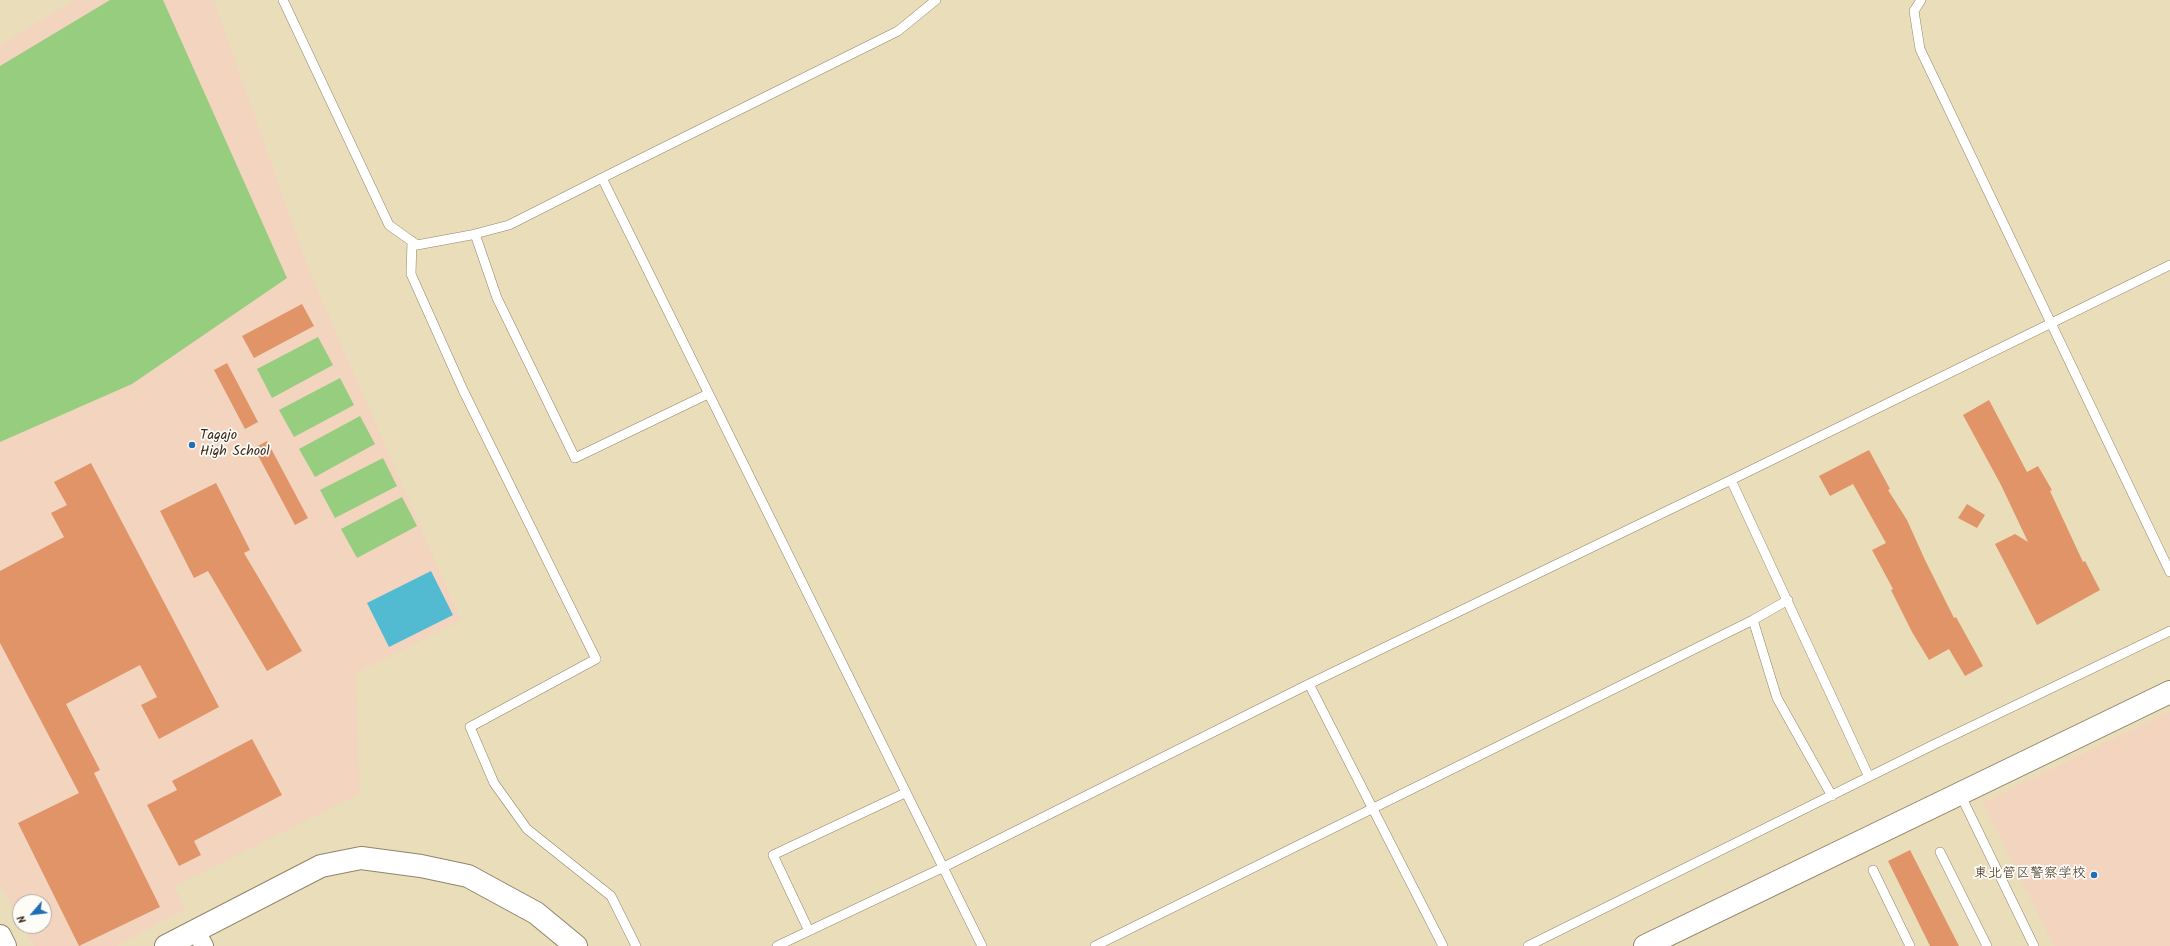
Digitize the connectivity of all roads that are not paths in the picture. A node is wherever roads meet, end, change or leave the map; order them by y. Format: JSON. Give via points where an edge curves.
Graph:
{"nodes":[{"id":1,"x":283,"y":0,"type":"edge"},
{"id":2,"x":936,"y":0,"type":"edge"},
{"id":3,"x":1921,"y":0,"type":"edge"},
{"id":4,"x":602,"y":178,"type":"junction"},
{"id":5,"x":476,"y":234,"type":"junction"},
{"id":6,"x":412,"y":241,"type":"junction"},
{"id":7,"x":2170,"y":265,"type":"edge"},
{"id":8,"x":2052,"y":324,"type":"junction"},
{"id":9,"x":708,"y":394,"type":"junction"},
{"id":10,"x":1731,"y":480,"type":"junction"},
{"id":11,"x":2170,"y":572,"type":"edge"},
{"id":12,"x":1788,"y":600,"type":"junction"},
{"id":13,"x":1753,"y":620,"type":"junction"},
{"id":14,"x":2170,"y":631,"type":"edge"},
{"id":15,"x":1308,"y":684,"type":"junction"},
{"id":16,"x":2170,"y":692,"type":"edge"},
{"id":17,"x":1869,"y":777,"type":"junction"},
{"id":18,"x":905,"y":793,"type":"junction"},
{"id":19,"x":1960,"y":794,"type":"junction"},
{"id":20,"x":1832,"y":796,"type":"junction"},
{"id":21,"x":1371,"y":808,"type":"junction"},
{"id":22,"x":1940,"y":852,"type":"dead end"},
{"id":23,"x":942,"y":868,"type":"junction"},
{"id":24,"x":1873,"y":870,"type":"dead end"},
{"id":25,"x":809,"y":931,"type":"junction"},
{"id":26,"x":0,"y":936,"type":"edge"},
{"id":27,"x":200,"y":938,"type":"edge"},
{"id":28,"x":5,"y":946,"type":"edge"},
{"id":29,"x":166,"y":946,"type":"edge"},
{"id":30,"x":576,"y":946,"type":"edge"},
{"id":31,"x":636,"y":946,"type":"edge"},
{"id":32,"x":778,"y":946,"type":"edge"},
{"id":33,"x":982,"y":946,"type":"edge"},
{"id":34,"x":1095,"y":946,"type":"edge"},
{"id":35,"x":1443,"y":946,"type":"edge"},
{"id":36,"x":1528,"y":946,"type":"edge"},
{"id":37,"x":1645,"y":946,"type":"edge"},
{"id":38,"x":1910,"y":946,"type":"edge"},
{"id":39,"x":1987,"y":946,"type":"edge"},
{"id":40,"x":2034,"y":946,"type":"edge"}],
"edges":[{"from":1,"to":6,"type":"lane","via":[[389,225]]},
{"from":2,"to":4,"type":"lane","via":[[898,32]]},
{"from":3,"to":8,"type":"lane","via":[[1914,11],[1920,50]]},
{"from":4,"to":5,"type":"lane","via":[[509,224]]},
{"from":4,"to":9,"type":"lane"},
{"from":5,"to":6,"type":"lane","via":[[417,244]]},
{"from":5,"to":9,"type":"lane","via":[[497,298],[575,458]]},
{"from":6,"to":31,"type":"lane","via":[[411,274],[463,390],[596,660],[470,727],[494,783],[527,829],[611,896]]},
{"from":7,"to":8,"type":"lane"},
{"from":8,"to":10,"type":"lane"},
{"from":8,"to":11,"type":"lane"},
{"from":9,"to":18,"type":"lane"},
{"from":10,"to":12,"type":"lane"},
{"from":10,"to":15,"type":"lane"},
{"from":12,"to":13,"type":"lane"},
{"from":12,"to":17,"type":"lane"},
{"from":13,"to":20,"type":"lane","via":[[1777,698]]},
{"from":13,"to":21,"type":"lane"},
{"from":14,"to":17,"type":"lane"},
{"from":15,"to":21,"type":"lane"},
{"from":15,"to":23,"type":"lane"},
{"from":16,"to":19,"type":"street"},
{"from":17,"to":20,"type":"lane"},
{"from":18,"to":23,"type":"lane"},
{"from":18,"to":25,"type":"lane","via":[[773,855]]},
{"from":19,"to":37,"type":"street"},
{"from":19,"to":40,"type":"lane"},
{"from":20,"to":36,"type":"lane"},
{"from":21,"to":34,"type":"lane"},
{"from":21,"to":35,"type":"lane"},
{"from":22,"to":39,"type":"lane"},
{"from":23,"to":25,"type":"lane"},
{"from":23,"to":33,"type":"lane"},
{"from":24,"to":38,"type":"lane"},
{"from":25,"to":32,"type":"lane"},
{"from":26,"to":28,"type":"street"},
{"from":27,"to":29,"type":"street"},
{"from":27,"to":30,"type":"street","via":[[321,866],[361,858],[421,866],[468,876],[536,913]]}]}
